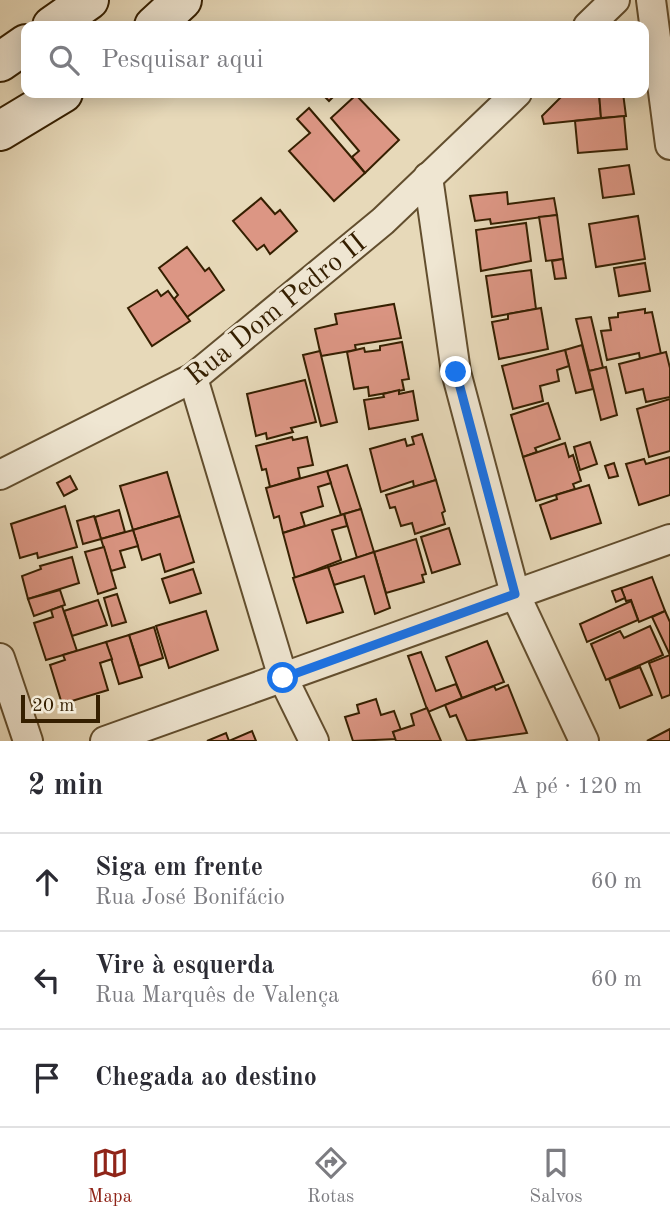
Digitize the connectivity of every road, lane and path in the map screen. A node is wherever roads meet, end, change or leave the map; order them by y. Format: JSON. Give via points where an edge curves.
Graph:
{"nodes":[{"id":1,"x":89,"y":0,"type":"edge"},
{"id":2,"x":182,"y":0,"type":"edge"},
{"id":3,"x":615,"y":0,"type":"edge"},
{"id":4,"x":651,"y":0,"type":"edge"},
{"id":5,"x":58,"y":21,"type":"edge"},
{"id":6,"x":159,"y":21,"type":"edge"},
{"id":7,"x":593,"y":21,"type":"edge"},
{"id":8,"x":55,"y":98,"type":"edge"},
{"id":9,"x":512,"y":98,"type":"edge"},
{"id":10,"x":0,"y":131,"type":"edge"},
{"id":11,"x":670,"y":145,"type":"edge"},
{"id":12,"x":428,"y":177,"type":"junction"},
{"id":13,"x":193,"y":378,"type":"junction"},
{"id":14,"x":0,"y":475,"type":"edge"},
{"id":15,"x":670,"y":538,"type":"edge"},
{"id":16,"x":515,"y":594,"type":"junction"},
{"id":17,"x":0,"y":658,"type":"edge"},
{"id":18,"x":283,"y":678,"type":"junction"},
{"id":19,"x":28,"y":741,"type":"edge"},
{"id":20,"x":105,"y":741,"type":"edge"},
{"id":21,"x":313,"y":741,"type":"edge"},
{"id":22,"x":584,"y":741,"type":"edge"}],
"edges":[{"from":1,"to":5,"type":"main road"},
{"from":2,"to":6,"type":"main road"},
{"from":3,"to":7,"type":"street"},
{"from":4,"to":11,"type":"street"},
{"from":8,"to":10,"type":"main road"},
{"from":9,"to":12,"type":"street","name":"Rua Dom Pedro II"},
{"from":12,"to":13,"type":"street","name":"Rua Dom Pedro II","via":[[383,221]]},
{"from":12,"to":16,"type":"street","via":[[456,372]]},
{"from":13,"to":14,"type":"street","name":"Rua Dom Pedro II"},
{"from":13,"to":18,"type":"street"},
{"from":15,"to":16,"type":"street"},
{"from":16,"to":18,"type":"street"},
{"from":16,"to":22,"type":"street"},
{"from":17,"to":19,"type":"street"},
{"from":18,"to":20,"type":"street"},
{"from":18,"to":21,"type":"street"}]}
